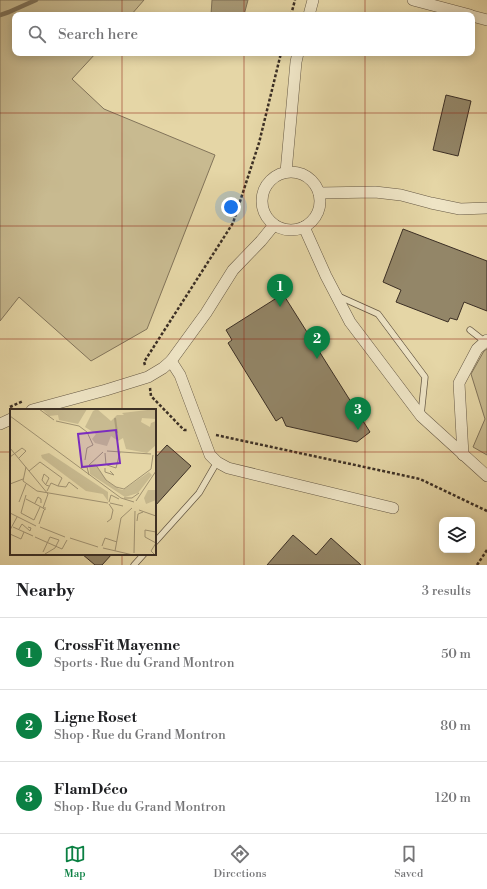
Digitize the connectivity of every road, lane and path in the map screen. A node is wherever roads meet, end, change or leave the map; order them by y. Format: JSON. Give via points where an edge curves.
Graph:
{"nodes":[{"id":1,"x":295,"y":0,"type":"edge"},
{"id":2,"x":313,"y":0,"type":"edge"},
{"id":3,"x":413,"y":0,"type":"edge"},
{"id":4,"x":292,"y":12,"type":"edge"},
{"id":5,"x":310,"y":12,"type":"edge"},
{"id":6,"x":459,"y":12,"type":"edge"},
{"id":7,"x":475,"y":16,"type":"edge"},
{"id":8,"x":487,"y":20,"type":"edge"},
{"id":9,"x":281,"y":56,"type":"edge"},
{"id":10,"x":297,"y":56,"type":"edge"},
{"id":11,"x":286,"y":172,"type":"junction"},
{"id":12,"x":319,"y":193,"type":"junction"},
{"id":13,"x":487,"y":208,"type":"edge"},
{"id":14,"x":274,"y":225,"type":"junction"},
{"id":15,"x":304,"y":227,"type":"junction"},
{"id":16,"x":336,"y":296,"type":"junction"},
{"id":17,"x":470,"y":330,"type":"dead end"},
{"id":18,"x":485,"y":340,"type":"edge"},
{"id":19,"x":171,"y":361,"type":"junction"},
{"id":20,"x":149,"y":381,"type":"junction"},
{"id":21,"x":36,"y":409,"type":"edge"},
{"id":22,"x":421,"y":416,"type":"junction"},
{"id":23,"x":10,"y":419,"type":"edge"},
{"id":24,"x":0,"y":424,"type":"edge"},
{"id":25,"x":201,"y":432,"type":"junction"},
{"id":26,"x":463,"y":455,"type":"junction"},
{"id":27,"x":217,"y":462,"type":"junction"},
{"id":28,"x":487,"y":476,"type":"edge"},
{"id":29,"x":393,"y":508,"type":"dead end"},
{"id":30,"x":487,"y":511,"type":"edge"},
{"id":31,"x":156,"y":541,"type":"edge"},
{"id":32,"x":487,"y":550,"type":"edge"},
{"id":33,"x":143,"y":555,"type":"edge"},
{"id":34,"x":134,"y":565,"type":"edge"},
{"id":35,"x":477,"y":565,"type":"edge"}],
"edges":[{"from":1,"to":4,"type":"path"},
{"from":2,"to":5,"type":"street"},
{"from":3,"to":6,"type":"street"},
{"from":7,"to":8,"type":"street"},
{"from":9,"to":20,"type":"path","via":[[259,143],[233,223],[144,362]]},
{"from":10,"to":11,"type":"street"},
{"from":11,"to":12,"type":"street","via":[[303,174],[310,179]]},
{"from":11,"to":14,"type":"street","via":[[269,181],[264,190],[263,209]]},
{"from":12,"to":13,"type":"street","via":[[375,192],[401,195],[460,209]]},
{"from":12,"to":15,"type":"street","via":[[317,213]]},
{"from":14,"to":15,"type":"street","via":[[288,230]]},
{"from":14,"to":19,"type":"street","via":[[233,270]]},
{"from":15,"to":16,"type":"street"},
{"from":16,"to":22,"type":"street","via":[[350,322]]},
{"from":16,"to":22,"type":"lane","via":[[378,314],[425,377]]},
{"from":17,"to":18,"type":"lane"},
{"from":18,"to":26,"type":"street","via":[[477,349],[459,383]]},
{"from":19,"to":20,"type":"street"},
{"from":19,"to":25,"type":"street","via":[[180,375]]},
{"from":20,"to":21,"type":"street"},
{"from":20,"to":25,"type":"path","via":[[151,396],[184,430]]},
{"from":22,"to":26,"type":"street"},
{"from":23,"to":24,"type":"street"},
{"from":25,"to":27,"type":"street","via":[[210,455]]},
{"from":25,"to":30,"type":"path","via":[[420,479]]},
{"from":26,"to":28,"type":"street"},
{"from":27,"to":29,"type":"street","via":[[228,468],[257,476]]},
{"from":27,"to":31,"type":"lane","via":[[199,493]]},
{"from":32,"to":35,"type":"path"},
{"from":33,"to":34,"type":"lane"}]}
